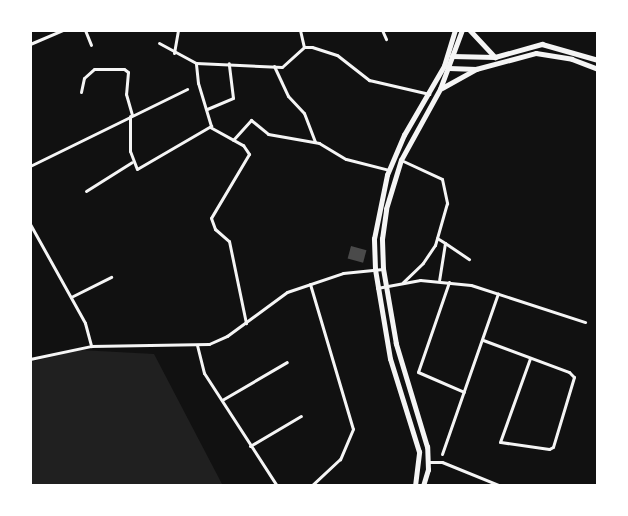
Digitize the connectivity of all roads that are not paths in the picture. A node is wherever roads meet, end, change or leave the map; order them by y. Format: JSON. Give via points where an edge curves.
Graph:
{"nodes":[{"id":1,"x":63,"y":30,"type":"edge"},
{"id":2,"x":85,"y":30,"type":"edge"},
{"id":3,"x":178,"y":30,"type":"edge"},
{"id":4,"x":300,"y":30,"type":"edge"},
{"id":5,"x":382,"y":30,"type":"edge"},
{"id":6,"x":455,"y":30,"type":"edge"},
{"id":7,"x":462,"y":30,"type":"edge"},
{"id":8,"x":470,"y":30,"type":"edge"},
{"id":9,"x":386,"y":39,"type":"dead end"},
{"id":10,"x":159,"y":43,"type":"dead end"},
{"id":11,"x":30,"y":44,"type":"edge"},
{"id":12,"x":91,"y":45,"type":"dead end"},
{"id":13,"x":304,"y":47,"type":"junction"},
{"id":14,"x":174,"y":53,"type":"junction"},
{"id":15,"x":448,"y":54,"type":"junction"},
{"id":16,"x":454,"y":56,"type":"junction"},
{"id":17,"x":495,"y":57,"type":"junction"},
{"id":18,"x":598,"y":60,"type":"edge"},
{"id":19,"x":196,"y":63,"type":"junction"},
{"id":20,"x":229,"y":63,"type":"junction"},
{"id":21,"x":274,"y":66,"type":"junction"},
{"id":22,"x":444,"y":66,"type":"junction"},
{"id":23,"x":450,"y":68,"type":"junction"},
{"id":24,"x":476,"y":69,"type":"junction"},
{"id":25,"x":598,"y":69,"type":"edge"},
{"id":26,"x":187,"y":89,"type":"dead end"},
{"id":27,"x":440,"y":89,"type":"junction"},
{"id":28,"x":81,"y":92,"type":"dead end"},
{"id":29,"x":429,"y":94,"type":"junction"},
{"id":30,"x":206,"y":109,"type":"junction"},
{"id":31,"x":131,"y":116,"type":"junction"},
{"id":32,"x":210,"y":127,"type":"junction"},
{"id":33,"x":233,"y":140,"type":"junction"},
{"id":34,"x":315,"y":142,"type":"junction"},
{"id":35,"x":401,"y":160,"type":"junction"},
{"id":36,"x":132,"y":162,"type":"junction"},
{"id":37,"x":30,"y":166,"type":"edge"},
{"id":38,"x":389,"y":170,"type":"junction"},
{"id":39,"x":86,"y":191,"type":"dead end"},
{"id":40,"x":30,"y":224,"type":"edge"},
{"id":41,"x":437,"y":238,"type":"junction"},
{"id":42,"x":445,"y":243,"type":"junction"},
{"id":43,"x":469,"y":259,"type":"dead end"},
{"id":44,"x":383,"y":268,"type":"junction"},
{"id":45,"x":375,"y":269,"type":"junction"},
{"id":46,"x":111,"y":277,"type":"dead end"},
{"id":47,"x":439,"y":280,"type":"junction"},
{"id":48,"x":449,"y":282,"type":"junction"},
{"id":49,"x":402,"y":283,"type":"junction"},
{"id":50,"x":310,"y":284,"type":"junction"},
{"id":51,"x":385,"y":287,"type":"junction"},
{"id":52,"x":377,"y":288,"type":"junction"},
{"id":53,"x":498,"y":293,"type":"junction"},
{"id":54,"x":71,"y":297,"type":"junction"},
{"id":55,"x":585,"y":322,"type":"dead end"},
{"id":56,"x":246,"y":323,"type":"junction"},
{"id":57,"x":483,"y":340,"type":"junction"},
{"id":58,"x":197,"y":345,"type":"junction"},
{"id":59,"x":91,"y":346,"type":"junction"},
{"id":60,"x":530,"y":358,"type":"junction"},
{"id":61,"x":30,"y":359,"type":"edge"},
{"id":62,"x":287,"y":362,"type":"dead end"},
{"id":63,"x":464,"y":392,"type":"junction"},
{"id":64,"x":222,"y":400,"type":"junction"},
{"id":65,"x":302,"y":416,"type":"dead end"},
{"id":66,"x":250,"y":446,"type":"junction"},
{"id":67,"x":442,"y":454,"type":"dead end"},
{"id":68,"x":429,"y":462,"type":"junction"},
{"id":69,"x":277,"y":486,"type":"edge"},
{"id":70,"x":311,"y":486,"type":"edge"},
{"id":71,"x":415,"y":486,"type":"edge"},
{"id":72,"x":423,"y":486,"type":"edge"},
{"id":73,"x":501,"y":486,"type":"edge"}],
"edges":[{"from":1,"to":11,"type":"street"},
{"from":2,"to":12,"type":"street"},
{"from":3,"to":14,"type":"street"},
{"from":4,"to":13,"type":"street"},
{"from":5,"to":9,"type":"street"},
{"from":6,"to":15,"type":"main road"},
{"from":7,"to":16,"type":"main road"},
{"from":8,"to":17,"type":"main road"},
{"from":10,"to":14,"type":"street"},
{"from":13,"to":21,"type":"street","via":[[289,63]]},
{"from":13,"to":29,"type":"street","via":[[337,55],[369,80]]},
{"from":14,"to":19,"type":"street"},
{"from":15,"to":16,"type":"main road"},
{"from":15,"to":22,"type":"main road"},
{"from":16,"to":17,"type":"main road"},
{"from":16,"to":23,"type":"main road"},
{"from":17,"to":18,"type":"main road","via":[[542,44]]},
{"from":19,"to":20,"type":"street"},
{"from":19,"to":30,"type":"street"},
{"from":20,"to":21,"type":"street"},
{"from":20,"to":30,"type":"street","via":[[233,98]]},
{"from":21,"to":34,"type":"street","via":[[288,96],[304,113]]},
{"from":22,"to":23,"type":"main road"},
{"from":22,"to":29,"type":"main road"},
{"from":23,"to":24,"type":"main road"},
{"from":23,"to":27,"type":"main road"},
{"from":24,"to":25,"type":"main road","via":[[536,53],[572,58]]},
{"from":24,"to":27,"type":"main road"},
{"from":26,"to":31,"type":"street"},
{"from":27,"to":35,"type":"main road"},
{"from":28,"to":31,"type":"street","via":[[84,78],[94,69],[124,69],[128,72],[126,94]]},
{"from":29,"to":38,"type":"main road","via":[[404,135]]},
{"from":30,"to":32,"type":"street"},
{"from":31,"to":36,"type":"street"},
{"from":31,"to":37,"type":"street"},
{"from":32,"to":33,"type":"street"},
{"from":32,"to":36,"type":"street","via":[[190,135],[140,169]]},
{"from":33,"to":34,"type":"street","via":[[251,120],[268,134]]},
{"from":33,"to":56,"type":"street","via":[[248,150],[249,158],[211,224],[229,241]]},
{"from":34,"to":38,"type":"street","via":[[346,159]]},
{"from":35,"to":41,"type":"street","via":[[444,181],[447,203]]},
{"from":35,"to":44,"type":"main road","via":[[386,209]]},
{"from":36,"to":39,"type":"street"},
{"from":38,"to":45,"type":"main road","via":[[378,209]]},
{"from":40,"to":54,"type":"street"},
{"from":41,"to":42,"type":"street"},
{"from":41,"to":49,"type":"street","via":[[423,263]]},
{"from":42,"to":43,"type":"street"},
{"from":42,"to":47,"type":"street"},
{"from":44,"to":45,"type":"street"},
{"from":44,"to":51,"type":"main road"},
{"from":45,"to":50,"type":"street","via":[[343,273]]},
{"from":45,"to":52,"type":"main road"},
{"from":46,"to":54,"type":"street"},
{"from":47,"to":48,"type":"street"},
{"from":47,"to":49,"type":"street"},
{"from":48,"to":53,"type":"street"},
{"from":48,"to":63,"type":"street","via":[[418,372]]},
{"from":49,"to":51,"type":"street"},
{"from":50,"to":56,"type":"street","via":[[276,297]]},
{"from":50,"to":70,"type":"street","via":[[353,429],[340,459]]},
{"from":51,"to":52,"type":"street"},
{"from":51,"to":68,"type":"main road","via":[[396,344]]},
{"from":52,"to":71,"type":"main road","via":[[390,359],[419,452]]},
{"from":53,"to":55,"type":"street"},
{"from":53,"to":57,"type":"street"},
{"from":54,"to":59,"type":"street"},
{"from":56,"to":58,"type":"street","via":[[218,341]]},
{"from":57,"to":60,"type":"street"},
{"from":57,"to":63,"type":"street"},
{"from":58,"to":59,"type":"street"},
{"from":58,"to":64,"type":"street","via":[[204,373]]},
{"from":59,"to":61,"type":"street"},
{"from":60,"to":60,"type":"street","via":[[500,442],[546,449],[553,447],[574,377]]},
{"from":62,"to":64,"type":"street"},
{"from":63,"to":67,"type":"street"},
{"from":64,"to":66,"type":"street"},
{"from":65,"to":66,"type":"street"},
{"from":66,"to":69,"type":"street"},
{"from":68,"to":72,"type":"main road"},
{"from":68,"to":73,"type":"street","via":[[442,462]]}]}
